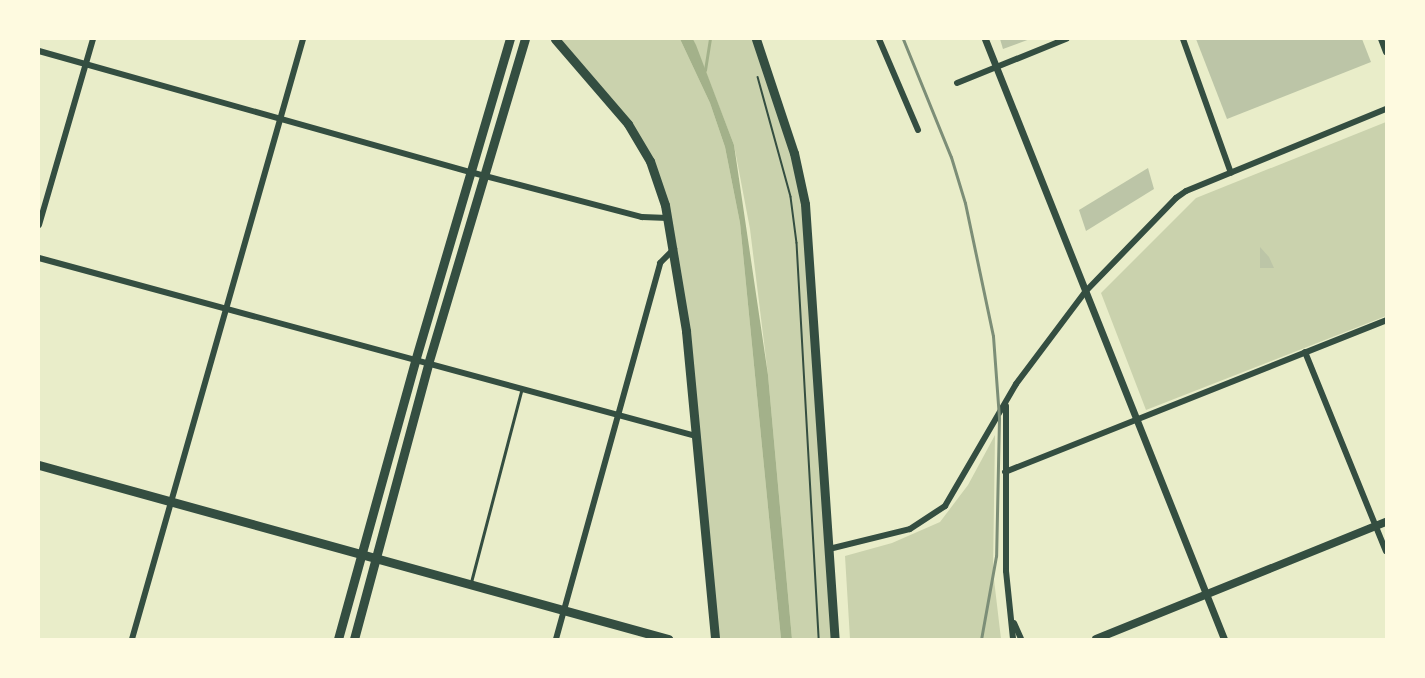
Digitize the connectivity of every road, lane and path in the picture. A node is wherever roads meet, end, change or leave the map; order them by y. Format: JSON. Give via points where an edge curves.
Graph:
{"nodes":[{"id":1,"x":93,"y":39,"type":"edge"},
{"id":2,"x":303,"y":39,"type":"edge"},
{"id":3,"x":510,"y":39,"type":"edge"},
{"id":4,"x":525,"y":39,"type":"edge"},
{"id":5,"x":555,"y":39,"type":"edge"},
{"id":6,"x":756,"y":39,"type":"edge"},
{"id":7,"x":879,"y":39,"type":"edge"},
{"id":8,"x":985,"y":39,"type":"edge"},
{"id":9,"x":1066,"y":39,"type":"edge"},
{"id":10,"x":1183,"y":39,"type":"edge"},
{"id":11,"x":1381,"y":39,"type":"edge"},
{"id":12,"x":39,"y":51,"type":"edge"},
{"id":13,"x":1386,"y":52,"type":"edge"},
{"id":14,"x":85,"y":64,"type":"junction"},
{"id":15,"x":995,"y":67,"type":"junction"},
{"id":16,"x":756,"y":71,"type":"dead end"},
{"id":17,"x":957,"y":82,"type":"dead end"},
{"id":18,"x":1386,"y":109,"type":"edge"},
{"id":19,"x":281,"y":121,"type":"junction"},
{"id":20,"x":918,"y":130,"type":"dead end"},
{"id":21,"x":470,"y":172,"type":"junction"},
{"id":22,"x":1231,"y":172,"type":"junction"},
{"id":23,"x":484,"y":175,"type":"junction"},
{"id":24,"x":668,"y":218,"type":"junction"},
{"id":25,"x":39,"y":225,"type":"edge"},
{"id":26,"x":674,"y":248,"type":"junction"},
{"id":27,"x":39,"y":258,"type":"edge"},
{"id":28,"x":1085,"y":292,"type":"junction"},
{"id":29,"x":225,"y":308,"type":"junction"},
{"id":30,"x":1386,"y":320,"type":"edge"},
{"id":31,"x":1305,"y":352,"type":"junction"},
{"id":32,"x":415,"y":361,"type":"junction"},
{"id":33,"x":428,"y":364,"type":"junction"},
{"id":34,"x":522,"y":388,"type":"junction"},
{"id":35,"x":1006,"y":401,"type":"junction"},
{"id":36,"x":615,"y":413,"type":"junction"},
{"id":37,"x":1137,"y":420,"type":"junction"},
{"id":38,"x":696,"y":436,"type":"junction"},
{"id":39,"x":39,"y":465,"type":"edge"},
{"id":40,"x":1005,"y":472,"type":"junction"},
{"id":41,"x":171,"y":501,"type":"junction"},
{"id":42,"x":1386,"y":522,"type":"edge"},
{"id":43,"x":1376,"y":526,"type":"junction"},
{"id":44,"x":829,"y":549,"type":"junction"},
{"id":45,"x":1386,"y":551,"type":"edge"},
{"id":46,"x":362,"y":555,"type":"junction"},
{"id":47,"x":376,"y":559,"type":"junction"},
{"id":48,"x":471,"y":584,"type":"junction"},
{"id":49,"x":1206,"y":593,"type":"junction"},
{"id":50,"x":564,"y":609,"type":"junction"},
{"id":51,"x":1011,"y":616,"type":"junction"},
{"id":52,"x":132,"y":639,"type":"edge"},
{"id":53,"x":338,"y":639,"type":"edge"},
{"id":54,"x":354,"y":639,"type":"edge"},
{"id":55,"x":556,"y":639,"type":"edge"},
{"id":56,"x":668,"y":639,"type":"edge"},
{"id":57,"x":715,"y":639,"type":"edge"},
{"id":58,"x":819,"y":639,"type":"edge"},
{"id":59,"x":835,"y":639,"type":"edge"},
{"id":60,"x":1013,"y":639,"type":"edge"},
{"id":61,"x":1021,"y":639,"type":"edge"},
{"id":62,"x":1096,"y":639,"type":"edge"},
{"id":63,"x":1224,"y":639,"type":"edge"}],
"edges":[{"from":1,"to":14,"type":"street"},
{"from":2,"to":19,"type":"street"},
{"from":3,"to":21,"type":"main road"},
{"from":4,"to":23,"type":"main road"},
{"from":5,"to":24,"type":"main road","via":[[605,94],[640,143],[656,175]]},
{"from":6,"to":44,"type":"main road","via":[[794,153],[805,204]]},
{"from":7,"to":20,"type":"street"},
{"from":8,"to":15,"type":"street"},
{"from":9,"to":15,"type":"street"},
{"from":10,"to":22,"type":"street"},
{"from":11,"to":13,"type":"street"},
{"from":12,"to":14,"type":"street"},
{"from":14,"to":19,"type":"street"},
{"from":14,"to":25,"type":"street"},
{"from":15,"to":17,"type":"street"},
{"from":15,"to":28,"type":"street"},
{"from":16,"to":58,"type":"path","via":[[786,178],[797,243]]},
{"from":18,"to":22,"type":"street"},
{"from":19,"to":21,"type":"street"},
{"from":19,"to":29,"type":"street"},
{"from":21,"to":23,"type":"street"},
{"from":21,"to":32,"type":"main road"},
{"from":22,"to":28,"type":"street","via":[[1176,198]]},
{"from":23,"to":24,"type":"street","via":[[642,217]]},
{"from":23,"to":33,"type":"main road"},
{"from":24,"to":26,"type":"main road"},
{"from":26,"to":36,"type":"street","via":[[660,263]]},
{"from":26,"to":38,"type":"main road"},
{"from":27,"to":29,"type":"street"},
{"from":28,"to":35,"type":"street"},
{"from":28,"to":37,"type":"street"},
{"from":29,"to":32,"type":"street"},
{"from":29,"to":41,"type":"street"},
{"from":30,"to":31,"type":"street"},
{"from":31,"to":37,"type":"street"},
{"from":31,"to":43,"type":"street"},
{"from":32,"to":33,"type":"street"},
{"from":32,"to":46,"type":"main road"},
{"from":33,"to":34,"type":"street"},
{"from":33,"to":47,"type":"main road"},
{"from":34,"to":36,"type":"street"},
{"from":34,"to":48,"type":"lane"},
{"from":35,"to":40,"type":"street"},
{"from":35,"to":44,"type":"street","via":[[945,506],[910,529]]},
{"from":36,"to":38,"type":"street"},
{"from":36,"to":50,"type":"street"},
{"from":37,"to":40,"type":"street"},
{"from":37,"to":49,"type":"street"},
{"from":38,"to":57,"type":"main road"},
{"from":39,"to":41,"type":"main road"},
{"from":40,"to":51,"type":"street","via":[[1006,571]]},
{"from":41,"to":46,"type":"main road"},
{"from":41,"to":52,"type":"street"},
{"from":42,"to":43,"type":"main road"},
{"from":43,"to":45,"type":"street"},
{"from":43,"to":49,"type":"main road"},
{"from":44,"to":59,"type":"main road"},
{"from":46,"to":47,"type":"main road"},
{"from":46,"to":53,"type":"main road"},
{"from":47,"to":48,"type":"main road"},
{"from":47,"to":54,"type":"main road"},
{"from":48,"to":50,"type":"main road"},
{"from":49,"to":62,"type":"main road"},
{"from":49,"to":63,"type":"street"},
{"from":50,"to":55,"type":"street"},
{"from":50,"to":56,"type":"main road"},
{"from":51,"to":60,"type":"street"},
{"from":51,"to":61,"type":"street"}]}
